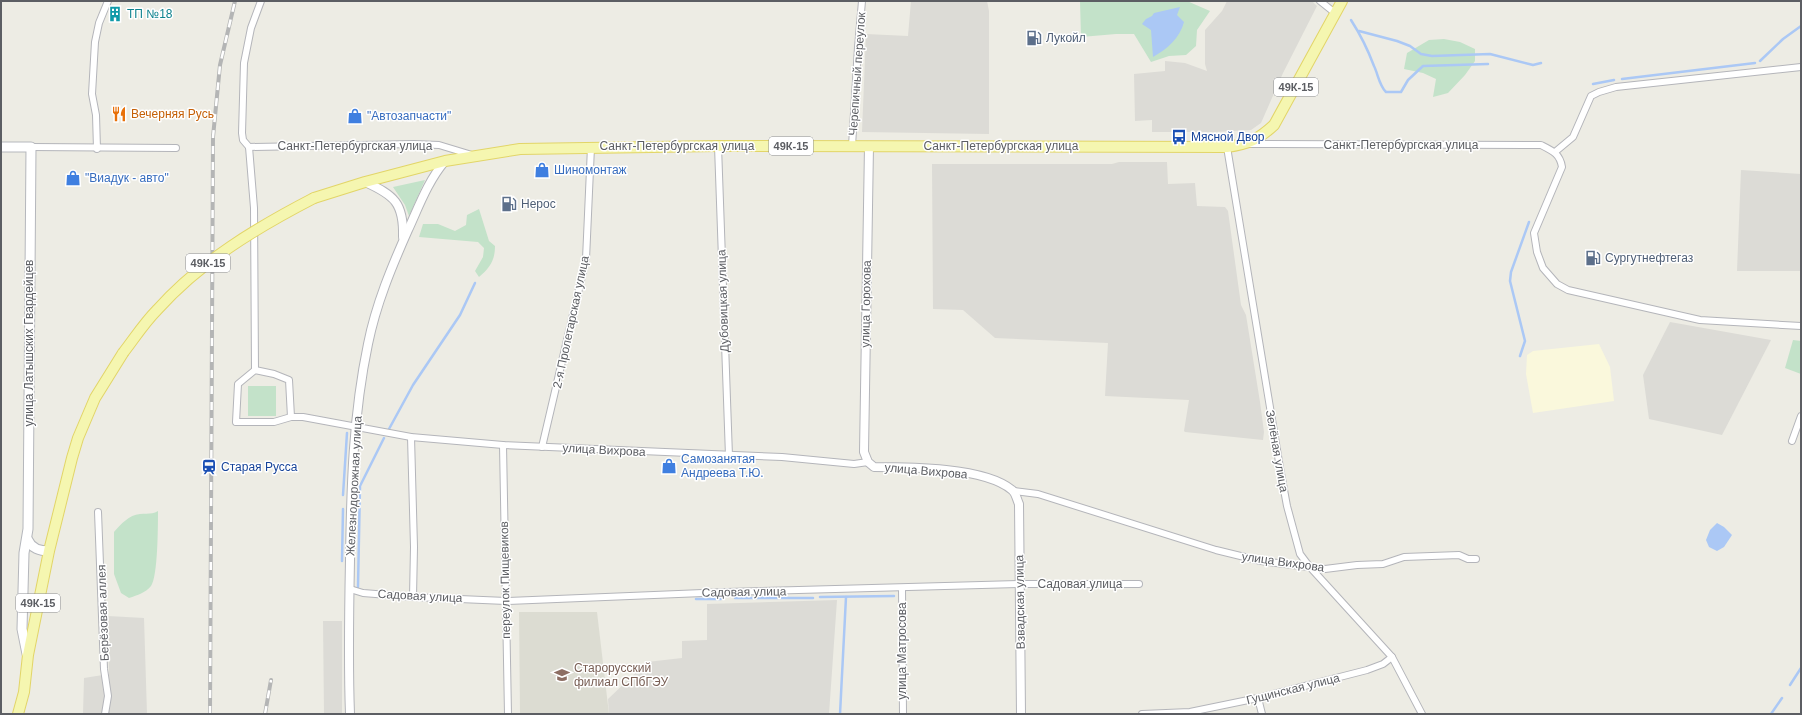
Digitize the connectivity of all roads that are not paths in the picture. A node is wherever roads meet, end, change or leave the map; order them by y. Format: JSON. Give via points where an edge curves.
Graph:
{"nodes":[{"id":1,"x":108,"y":1,"type":"edge"},
{"id":2,"x":260,"y":1,"type":"edge"},
{"id":3,"x":862,"y":1,"type":"edge"},
{"id":4,"x":1320,"y":1,"type":"edge"},
{"id":5,"x":1342,"y":1,"type":"edge"},
{"id":6,"x":1335,"y":13,"type":"junction"},
{"id":7,"x":1801,"y":67,"type":"edge"},
{"id":8,"x":1245,"y":144,"type":"junction"},
{"id":9,"x":718,"y":146,"type":"junction"},
{"id":10,"x":852,"y":146,"type":"junction"},
{"id":11,"x":869,"y":146,"type":"junction"},
{"id":12,"x":1227,"y":146,"type":"junction"},
{"id":13,"x":1,"y":147,"type":"edge"},
{"id":14,"x":31,"y":147,"type":"junction"},
{"id":15,"x":249,"y":147,"type":"junction"},
{"id":16,"x":591,"y":147,"type":"junction"},
{"id":17,"x":97,"y":148,"type":"junction"},
{"id":18,"x":176,"y":148,"type":"dead end"},
{"id":19,"x":1555,"y":152,"type":"junction"},
{"id":20,"x":473,"y":156,"type":"junction"},
{"id":21,"x":445,"y":161,"type":"junction"},
{"id":22,"x":366,"y":182,"type":"junction"},
{"id":23,"x":403,"y":242,"type":"junction"},
{"id":24,"x":1801,"y":326,"type":"edge"},
{"id":25,"x":255,"y":370,"type":"junction"},
{"id":26,"x":1801,"y":416,"type":"edge"},
{"id":27,"x":291,"y":417,"type":"junction"},
{"id":28,"x":355,"y":426,"type":"junction"},
{"id":29,"x":411,"y":437,"type":"junction"},
{"id":30,"x":1792,"y":441,"type":"dead end"},
{"id":31,"x":503,"y":445,"type":"junction"},
{"id":32,"x":542,"y":447,"type":"junction"},
{"id":33,"x":729,"y":456,"type":"junction"},
{"id":34,"x":868,"y":462,"type":"junction"},
{"id":35,"x":1014,"y":492,"type":"junction"},
{"id":36,"x":98,"y":512,"type":"dead end"},
{"id":37,"x":28,"y":540,"type":"junction"},
{"id":38,"x":49,"y":551,"type":"junction"},
{"id":39,"x":1476,"y":559,"type":"dead end"},
{"id":40,"x":1309,"y":566,"type":"junction"},
{"id":41,"x":1020,"y":584,"type":"junction"},
{"id":42,"x":1139,"y":584,"type":"dead end"},
{"id":43,"x":902,"y":588,"type":"junction"},
{"id":44,"x":350,"y":589,"type":"junction"},
{"id":45,"x":413,"y":597,"type":"junction"},
{"id":46,"x":506,"y":601,"type":"junction"},
{"id":47,"x":28,"y":655,"type":"junction"},
{"id":48,"x":1392,"y":656,"type":"junction"},
{"id":49,"x":1258,"y":698,"type":"junction"},
{"id":50,"x":18,"y":714,"type":"edge"},
{"id":51,"x":105,"y":714,"type":"edge"},
{"id":52,"x":350,"y":714,"type":"edge"},
{"id":53,"x":508,"y":714,"type":"edge"},
{"id":54,"x":903,"y":714,"type":"edge"},
{"id":55,"x":1021,"y":714,"type":"edge"},
{"id":56,"x":1142,"y":714,"type":"edge"},
{"id":57,"x":1262,"y":714,"type":"edge"},
{"id":58,"x":1422,"y":714,"type":"edge"}],
"edges":[{"from":1,"to":17,"type":"street","via":[[95,42],[92,94],[96,115]]},
{"from":2,"to":15,"type":"street","via":[[244,63],[242,133],[243,140]]},
{"from":3,"to":10,"type":"street","name":"Черепичный переулок"},
{"from":4,"to":6,"type":"street"},
{"from":5,"to":6,"type":"main road","number":"49К-15"},
{"from":6,"to":8,"type":"main road","number":"49К-15","via":[[1274,125],[1261,137]]},
{"from":7,"to":19,"type":"street","via":[[1599,92],[1592,96],[1573,137]]},
{"from":8,"to":12,"type":"main road","number":"49К-15"},
{"from":8,"to":19,"type":"street","name":"Санкт-Петербургская улица","via":[[1541,145]]},
{"from":9,"to":10,"type":"main road","name":"Санкт-Петербургская улица","number":"49К-15"},
{"from":9,"to":16,"type":"main road","name":"Санкт-Петербургская улица","number":"49К-15"},
{"from":9,"to":33,"type":"street","name":"Дубовицкая улица"},
{"from":10,"to":11,"type":"main road","name":"Санкт-Петербургская улица","number":"49К-15"},
{"from":11,"to":12,"type":"main road","name":"Санкт-Петербургская улица","number":"49К-15"},
{"from":11,"to":34,"type":"street","name":"улица Горохова","via":[[864,452]]},
{"from":12,"to":40,"type":"street","name":"Зелёная улица","via":[[1287,506],[1300,554]]},
{"from":13,"to":14,"type":"main road"},
{"from":14,"to":17,"type":"street"},
{"from":14,"to":37,"type":"main road","name":"улица Латышских Гвардейцев"},
{"from":15,"to":20,"type":"street","name":"Санкт-Петербургская улица","via":[[439,145]]},
{"from":15,"to":25,"type":"street","via":[[254,208]]},
{"from":16,"to":20,"type":"main road","name":"Санкт-Петербургская улица","number":"49К-15","via":[[520,149]]},
{"from":16,"to":32,"type":"street","name":"2-я Пролетарская улица","via":[[586,259]]},
{"from":17,"to":18,"type":"street"},
{"from":19,"to":24,"type":"street","via":[[1561,158],[1562,167],[1534,233],[1543,268],[1557,284],[1568,290],[1700,320]]},
{"from":20,"to":21,"type":"main road","number":"49К-15"},
{"from":21,"to":22,"type":"main road","number":"49К-15"},
{"from":21,"to":23,"type":"street","name":"Железнодорожная улица","via":[[427,188]]},
{"from":22,"to":23,"type":"street","via":[[392,196],[400,208]]},
{"from":22,"to":38,"type":"main road","number":"49К-15","bridge":true,"via":[[314,198],[257,229],[227,248],[186,281],[156,310],[123,353],[95,398],[78,438]]},
{"from":23,"to":28,"type":"street","name":"Железнодорожная улица","via":[[379,302],[368,344]]},
{"from":25,"to":27,"type":"street","via":[[289,380]]},
{"from":25,"to":27,"type":"street","via":[[238,384],[236,422],[274,422]]},
{"from":26,"to":30,"type":"street"},
{"from":27,"to":28,"type":"street","name":"улица Вихрова"},
{"from":28,"to":29,"type":"street","name":"улица Вихрова","via":[[380,433]]},
{"from":28,"to":44,"type":"street","name":"Железнодорожная улица"},
{"from":29,"to":31,"type":"street","name":"улица Вихрова"},
{"from":29,"to":45,"type":"street"},
{"from":31,"to":32,"type":"street","name":"улица Вихрова"},
{"from":31,"to":46,"type":"street","name":"переулок Пищевиков"},
{"from":32,"to":33,"type":"street","name":"улица Вихрова"},
{"from":33,"to":34,"type":"street","name":"улица Вихрова","via":[[782,457],[854,464]]},
{"from":34,"to":35,"type":"street","name":"улица Вихрова","via":[[874,467],[937,469],[977,475],[1004,484]]},
{"from":35,"to":40,"type":"street","name":"улица Вихрова","via":[[1038,494],[1216,550],[1261,561]]},
{"from":35,"to":41,"type":"street","name":"Взвадская улица","via":[[1019,504]]},
{"from":36,"to":51,"type":"street","name":"Берёзовая аллея","via":[[104,669],[108,696]]},
{"from":37,"to":38,"type":"main road","via":[[38,549]]},
{"from":37,"to":47,"type":"main road","name":"улица Латышских Гвардейцев","via":[[24,553],[22,629]]},
{"from":38,"to":47,"type":"main road","number":"49К-15"},
{"from":39,"to":40,"type":"street","name":"улица Вихрова","via":[[1450,555],[1404,557],[1383,564],[1325,569]]},
{"from":40,"to":48,"type":"street","name":"Зелёная улица"},
{"from":41,"to":42,"type":"street","name":"Садовая улица"},
{"from":41,"to":43,"type":"street","name":"Садовая улица"},
{"from":41,"to":55,"type":"street","name":"Взвадская улица"},
{"from":43,"to":46,"type":"street","name":"Садовая улица"},
{"from":43,"to":54,"type":"street","name":"улица Матросова"},
{"from":44,"to":45,"type":"street","name":"Садовая улица","via":[[363,593]]},
{"from":44,"to":52,"type":"street","name":"Железнодорожная улица"},
{"from":45,"to":46,"type":"street","name":"Садовая улица"},
{"from":46,"to":53,"type":"street","name":"переулок Пищевиков"},
{"from":47,"to":50,"type":"main road","number":"49К-15","via":[[24,692]]},
{"from":48,"to":49,"type":"street","name":"Гущинская улица","via":[[1383,664],[1368,670]]},
{"from":48,"to":58,"type":"street","name":"Зелёная улица"},
{"from":49,"to":56,"type":"street","name":"Гущинская улица","via":[[1190,712]]},
{"from":49,"to":57,"type":"street"}]}
